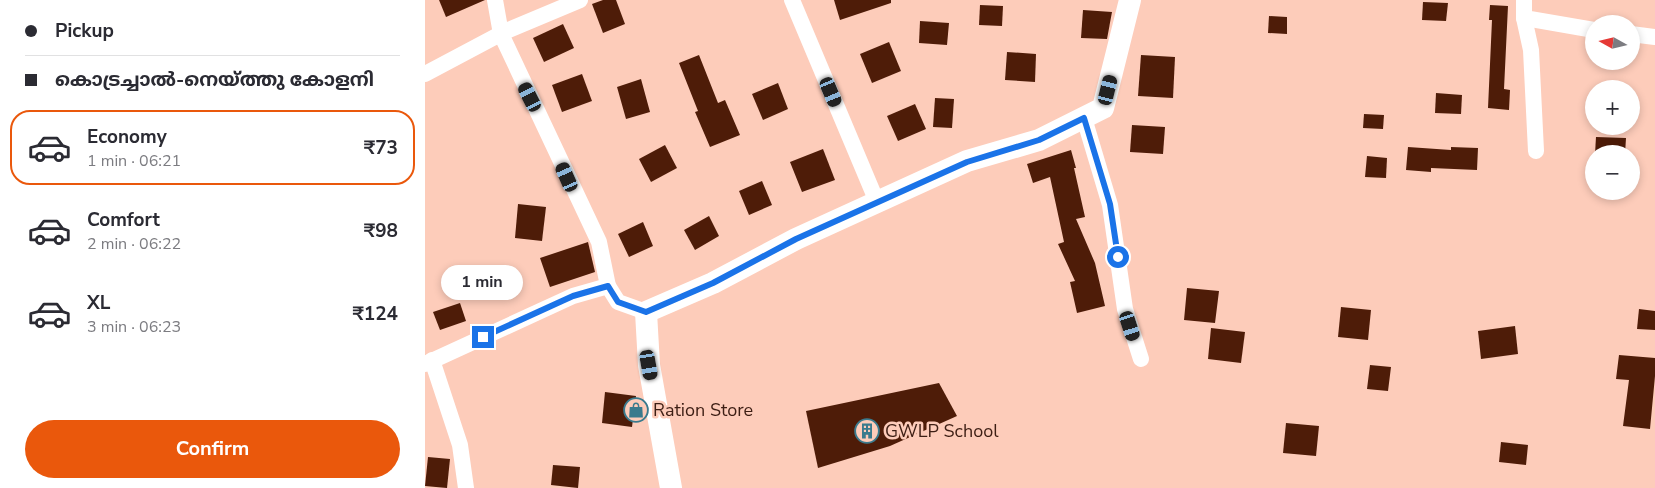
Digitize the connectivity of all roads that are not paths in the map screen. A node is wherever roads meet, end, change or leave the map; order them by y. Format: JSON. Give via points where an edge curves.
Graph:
{"nodes":[{"id":1,"x":495,"y":0,"type":"edge"},
{"id":2,"x":581,"y":0,"type":"edge"},
{"id":3,"x":792,"y":0,"type":"edge"},
{"id":4,"x":1130,"y":0,"type":"edge"},
{"id":5,"x":1524,"y":0,"type":"edge"},
{"id":6,"x":1524,"y":18,"type":"junction"},
{"id":7,"x":1585,"y":28,"type":"edge"},
{"id":8,"x":501,"y":34,"type":"junction"},
{"id":9,"x":1640,"y":35,"type":"edge"},
{"id":10,"x":1655,"y":37,"type":"edge"},
{"id":11,"x":425,"y":74,"type":"edge"},
{"id":12,"x":1084,"y":118,"type":"junction"},
{"id":13,"x":1536,"y":151,"type":"dead end"},
{"id":14,"x":877,"y":202,"type":"junction"},
{"id":15,"x":608,"y":286,"type":"junction"},
{"id":16,"x":646,"y":312,"type":"junction"},
{"id":17,"x":1141,"y":359,"type":"dead end"},
{"id":18,"x":428,"y":362,"type":"edge"},
{"id":19,"x":466,"y":488,"type":"edge"},
{"id":20,"x":671,"y":488,"type":"edge"}],
"edges":[{"from":1,"to":8,"type":"street"},
{"from":2,"to":8,"type":"street"},
{"from":3,"to":14,"type":"street"},
{"from":4,"to":12,"type":"main road","via":[[1103,108]]},
{"from":5,"to":6,"type":"street"},
{"from":6,"to":7,"type":"street"},
{"from":6,"to":13,"type":"street","via":[[1531,50]]},
{"from":8,"to":11,"type":"street"},
{"from":8,"to":15,"type":"street","via":[[599,242]]},
{"from":9,"to":10,"type":"street"},
{"from":12,"to":14,"type":"main road","via":[[1039,140],[967,162]]},
{"from":12,"to":17,"type":"street","via":[[1110,204],[1125,309]]},
{"from":14,"to":16,"type":"main road","via":[[796,239],[713,283]]},
{"from":15,"to":16,"type":"street","via":[[618,302]]},
{"from":15,"to":18,"type":"street","via":[[573,296]]},
{"from":16,"to":20,"type":"main road","via":[[649,365]]},
{"from":18,"to":19,"type":"street","via":[[460,445]]}]}
